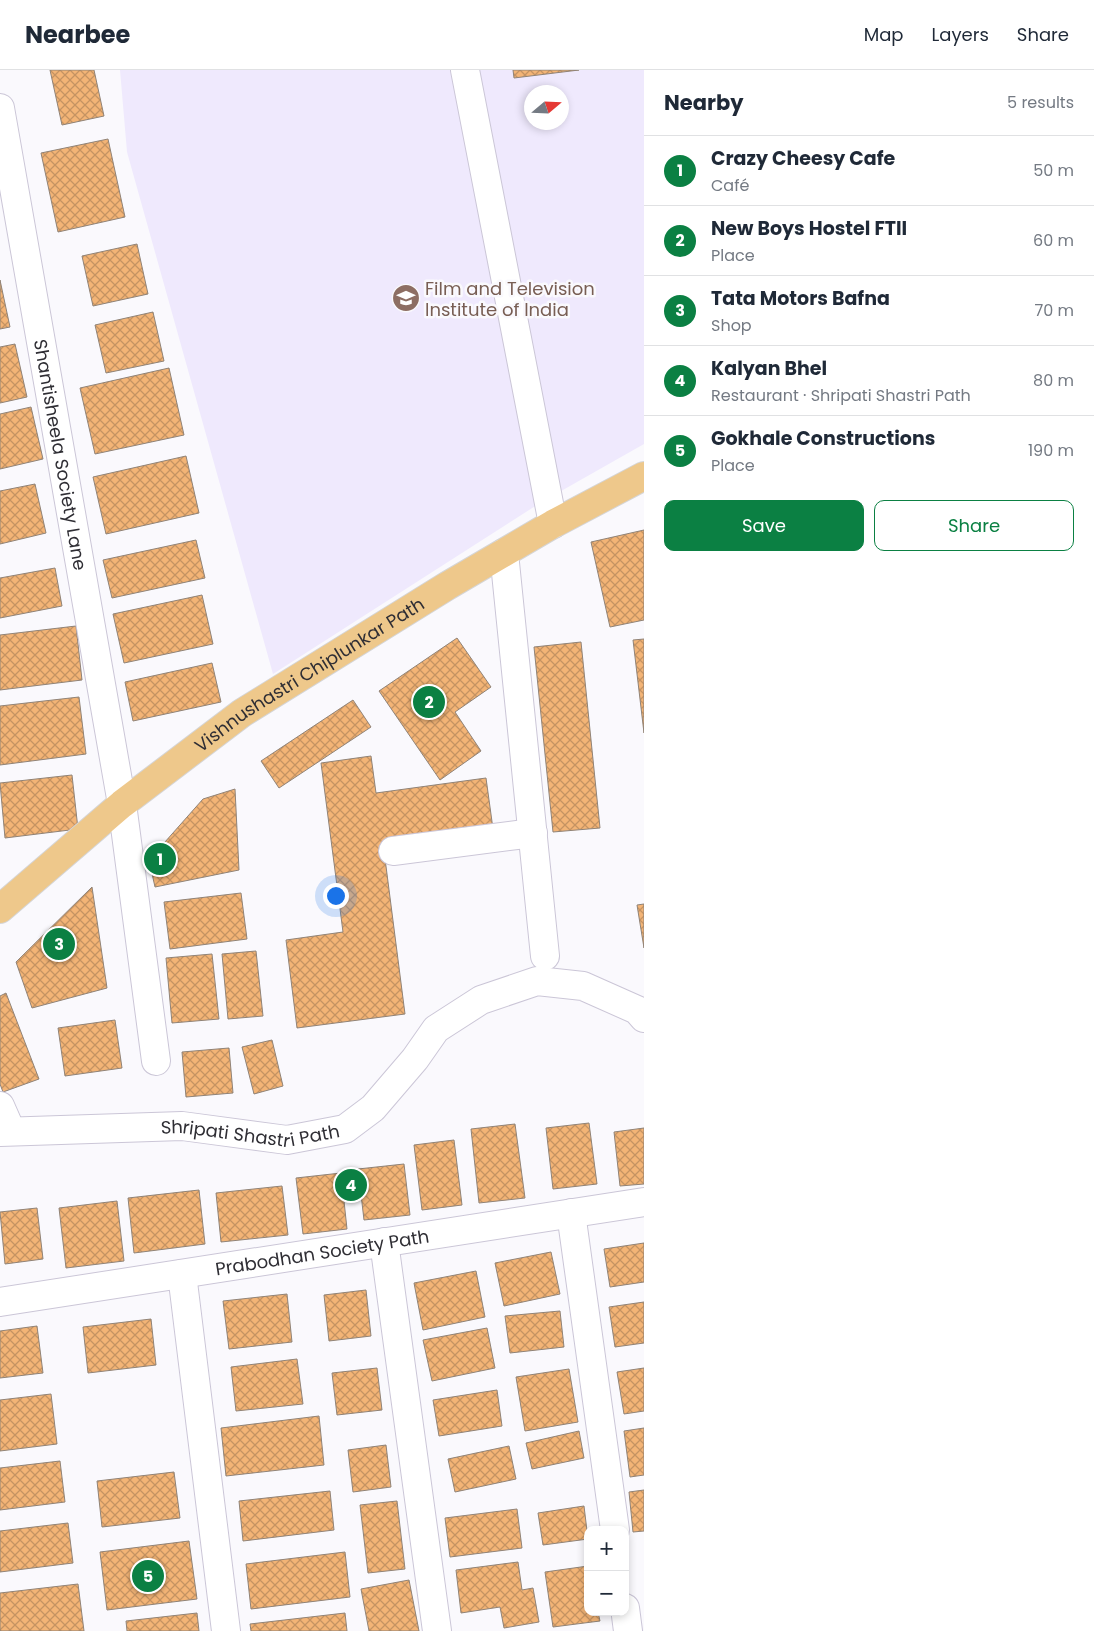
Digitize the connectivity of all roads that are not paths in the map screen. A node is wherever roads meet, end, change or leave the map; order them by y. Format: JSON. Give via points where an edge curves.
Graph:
{"nodes":[{"id":1,"x":465,"y":70,"type":"edge"},
{"id":2,"x":0,"y":108,"type":"edge"},
{"id":3,"x":644,"y":476,"type":"edge"},
{"id":4,"x":553,"y":524,"type":"junction"},
{"id":5,"x":504,"y":553,"type":"junction"},
{"id":6,"x":122,"y":804,"type":"junction"},
{"id":7,"x":532,"y":833,"type":"junction"},
{"id":8,"x":393,"y":851,"type":"dead end"},
{"id":9,"x":0,"y":909,"type":"edge"},
{"id":10,"x":545,"y":956,"type":"dead end"},
{"id":11,"x":644,"y":1018,"type":"edge"},
{"id":12,"x":156,"y":1061,"type":"dead end"},
{"id":13,"x":0,"y":1106,"type":"edge"},
{"id":14,"x":5,"y":1132,"type":"edge"},
{"id":15,"x":644,"y":1202,"type":"edge"},
{"id":16,"x":571,"y":1213,"type":"junction"},
{"id":17,"x":384,"y":1242,"type":"junction"},
{"id":18,"x":182,"y":1274,"type":"junction"},
{"id":19,"x":0,"y":1302,"type":"edge"},
{"id":20,"x":613,"y":1526,"type":"edge"},
{"id":21,"x":626,"y":1616,"type":"edge"},
{"id":22,"x":226,"y":1631,"type":"edge"},
{"id":23,"x":437,"y":1631,"type":"edge"},
{"id":24,"x":628,"y":1631,"type":"edge"}],
"edges":[{"from":1,"to":4,"type":"street"},
{"from":2,"to":6,"type":"street","name":"Shantisheela Society Lane"},
{"from":3,"to":4,"type":"main road","name":"Vishnushastri Chiplunkar Path"},
{"from":4,"to":5,"type":"main road","name":"Vishnushastri Chiplunkar Path"},
{"from":5,"to":6,"type":"main road","name":"Vishnushastri Chiplunkar Path","via":[[242,713]]},
{"from":5,"to":7,"type":"street"},
{"from":6,"to":9,"type":"main road","name":"Vishnushastri Chiplunkar Path"},
{"from":6,"to":12,"type":"street","name":"Shantisheela Society Lane"},
{"from":7,"to":8,"type":"street"},
{"from":7,"to":10,"type":"street"},
{"from":11,"to":14,"type":"street","name":"Shripati Shastri Path","via":[[637,1010],[583,986],[537,981],[481,1000],[436,1029],[416,1059],[373,1108],[345,1129],[287,1140],[182,1126]]},
{"from":13,"to":14,"type":"street"},
{"from":15,"to":16,"type":"street","name":"Prabodhan Society Path"},
{"from":16,"to":17,"type":"street","name":"Prabodhan Society Path"},
{"from":16,"to":20,"type":"street"},
{"from":17,"to":18,"type":"street","name":"Prabodhan Society Path"},
{"from":17,"to":23,"type":"street"},
{"from":18,"to":19,"type":"street","name":"Prabodhan Society Path"},
{"from":18,"to":22,"type":"street"},
{"from":21,"to":24,"type":"street"}]}
